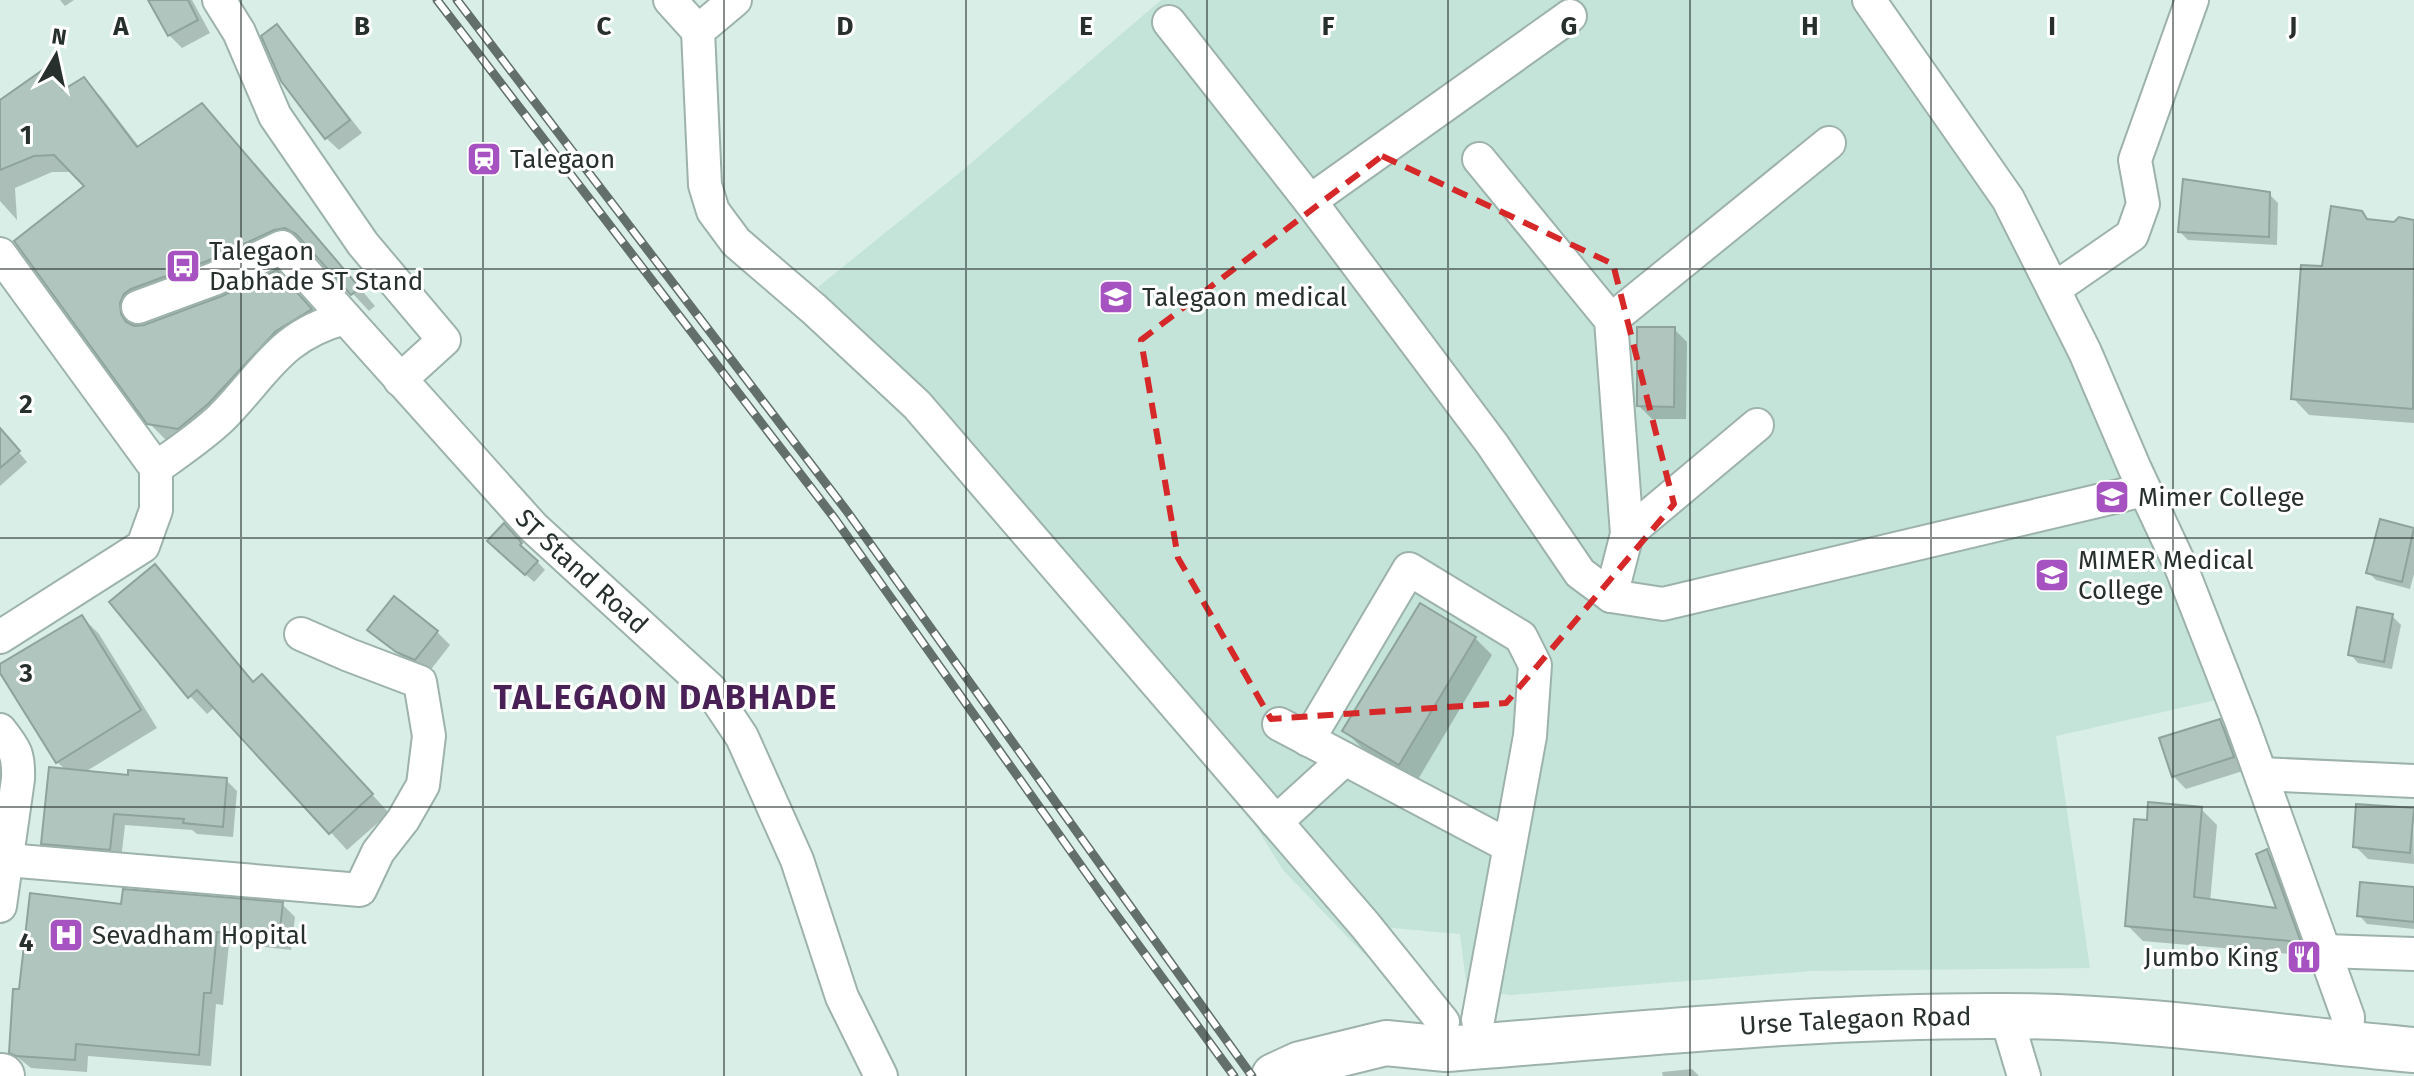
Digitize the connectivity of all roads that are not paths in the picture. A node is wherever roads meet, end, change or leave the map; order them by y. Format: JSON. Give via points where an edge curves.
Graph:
{"nodes":[{"id":1,"x":219,"y":0,"type":"edge"},
{"id":2,"x":670,"y":0,"type":"edge"},
{"id":3,"x":735,"y":0,"type":"edge"},
{"id":4,"x":1869,"y":0,"type":"edge"},
{"id":5,"x":2192,"y":0,"type":"edge"},
{"id":6,"x":1570,"y":16,"type":"dead end"},
{"id":7,"x":1169,"y":22,"type":"dead end"},
{"id":8,"x":698,"y":31,"type":"junction"},
{"id":9,"x":1829,"y":143,"type":"dead end"},
{"id":10,"x":1479,"y":159,"type":"dead end"},
{"id":11,"x":1310,"y":201,"type":"junction"},
{"id":12,"x":0,"y":254,"type":"edge"},
{"id":13,"x":2054,"y":289,"type":"junction"},
{"id":14,"x":138,"y":307,"type":"dead end"},
{"id":15,"x":345,"y":318,"type":"junction"},
{"id":16,"x":1611,"y":320,"type":"junction"},
{"id":17,"x":400,"y":380,"type":"junction"},
{"id":18,"x":1757,"y":425,"type":"dead end"},
{"id":19,"x":156,"y":468,"type":"junction"},
{"id":20,"x":2144,"y":490,"type":"junction"},
{"id":21,"x":1627,"y":534,"type":"junction"},
{"id":22,"x":1611,"y":596,"type":"junction"},
{"id":23,"x":301,"y":634,"type":"dead end"},
{"id":24,"x":0,"y":637,"type":"edge"},
{"id":25,"x":1279,"y":724,"type":"dead end"},
{"id":26,"x":0,"y":730,"type":"edge"},
{"id":27,"x":1308,"y":740,"type":"junction"},
{"id":28,"x":1345,"y":759,"type":"junction"},
{"id":29,"x":2261,"y":774,"type":"junction"},
{"id":30,"x":2414,"y":781,"type":"edge"},
{"id":31,"x":1276,"y":822,"type":"junction"},
{"id":32,"x":1509,"y":846,"type":"junction"},
{"id":33,"x":7,"y":860,"type":"junction"},
{"id":34,"x":0,"y":906,"type":"edge"},
{"id":35,"x":2325,"y":951,"type":"junction"},
{"id":36,"x":2414,"y":954,"type":"edge"},
{"id":37,"x":2006,"y":1016,"type":"junction"},
{"id":38,"x":1460,"y":1021,"type":"junction"},
{"id":39,"x":2414,"y":1023,"type":"edge"},
{"id":40,"x":2347,"y":1030,"type":"junction"},
{"id":41,"x":1386,"y":1043,"type":"junction"},
{"id":42,"x":2414,"y":1050,"type":"edge"},
{"id":43,"x":1287,"y":1070,"type":"edge"},
{"id":44,"x":881,"y":1076,"type":"edge"},
{"id":45,"x":2024,"y":1076,"type":"edge"}],
"edges":[{"from":1,"to":17,"type":"street","via":[[239,32],[275,116],[363,244],[444,340]]},
{"from":2,"to":8,"type":"street"},
{"from":3,"to":8,"type":"street"},
{"from":4,"to":13,"type":"street","via":[[2008,199]]},
{"from":5,"to":13,"type":"street","via":[[2135,160],[2143,204],[2132,235]]},
{"from":6,"to":11,"type":"street"},
{"from":7,"to":11,"type":"street"},
{"from":8,"to":31,"type":"street","via":[[702,164],[713,211],[736,242],[917,405]]},
{"from":9,"to":16,"type":"street"},
{"from":10,"to":16,"type":"street"},
{"from":11,"to":22,"type":"street","via":[[1492,444],[1580,573]]},
{"from":12,"to":19,"type":"street"},
{"from":13,"to":20,"type":"street"},
{"from":14,"to":15,"type":"street","name":"ST Stand Road","via":[[282,247]]},
{"from":15,"to":17,"type":"street","name":"ST Stand Road"},
{"from":15,"to":19,"type":"street","via":[[290,341],[220,419]]},
{"from":16,"to":21,"type":"street"},
{"from":17,"to":44,"type":"street","name":"ST Stand Road","via":[[533,527],[710,689],[742,737],[797,860],[842,997]]},
{"from":18,"to":21,"type":"street"},
{"from":19,"to":24,"type":"street","via":[[156,510],[143,546]]},
{"from":20,"to":22,"type":"street","via":[[1663,604]]},
{"from":20,"to":29,"type":"street","via":[[2181,567]]},
{"from":21,"to":22,"type":"street"},
{"from":23,"to":33,"type":"street","via":[[420,682],[429,736],[423,785],[378,852],[360,890]]},
{"from":25,"to":27,"type":"street"},
{"from":26,"to":33,"type":"street","via":[[19,759]]},
{"from":27,"to":28,"type":"street"},
{"from":27,"to":32,"type":"street","via":[[1409,569],[1521,637],[1535,665],[1530,736]]},
{"from":28,"to":31,"type":"street"},
{"from":28,"to":32,"type":"street"},
{"from":29,"to":30,"type":"street"},
{"from":29,"to":35,"type":"street"},
{"from":31,"to":38,"type":"street","via":[[1365,925]]},
{"from":32,"to":38,"type":"street"},
{"from":33,"to":34,"type":"street"},
{"from":35,"to":36,"type":"street"},
{"from":35,"to":40,"type":"street"},
{"from":37,"to":40,"type":"highway","name":"Urse Talegaon Road"},
{"from":37,"to":41,"type":"highway","name":"Urse Talegaon Road","via":[[1812,1023],[1446,1049]]},
{"from":37,"to":45,"type":"street"},
{"from":38,"to":40,"type":"highway","name":"Urse Talegaon Road","via":[[1970,991],[2072,994]]},
{"from":38,"to":41,"type":"highway","name":"Urse Talegaon Road"},
{"from":39,"to":40,"type":"highway","name":"Urse Talegaon Road"},
{"from":40,"to":42,"type":"highway","name":"Urse Talegaon Road"},
{"from":41,"to":43,"type":"highway","name":"Urse Talegaon Road"}]}
